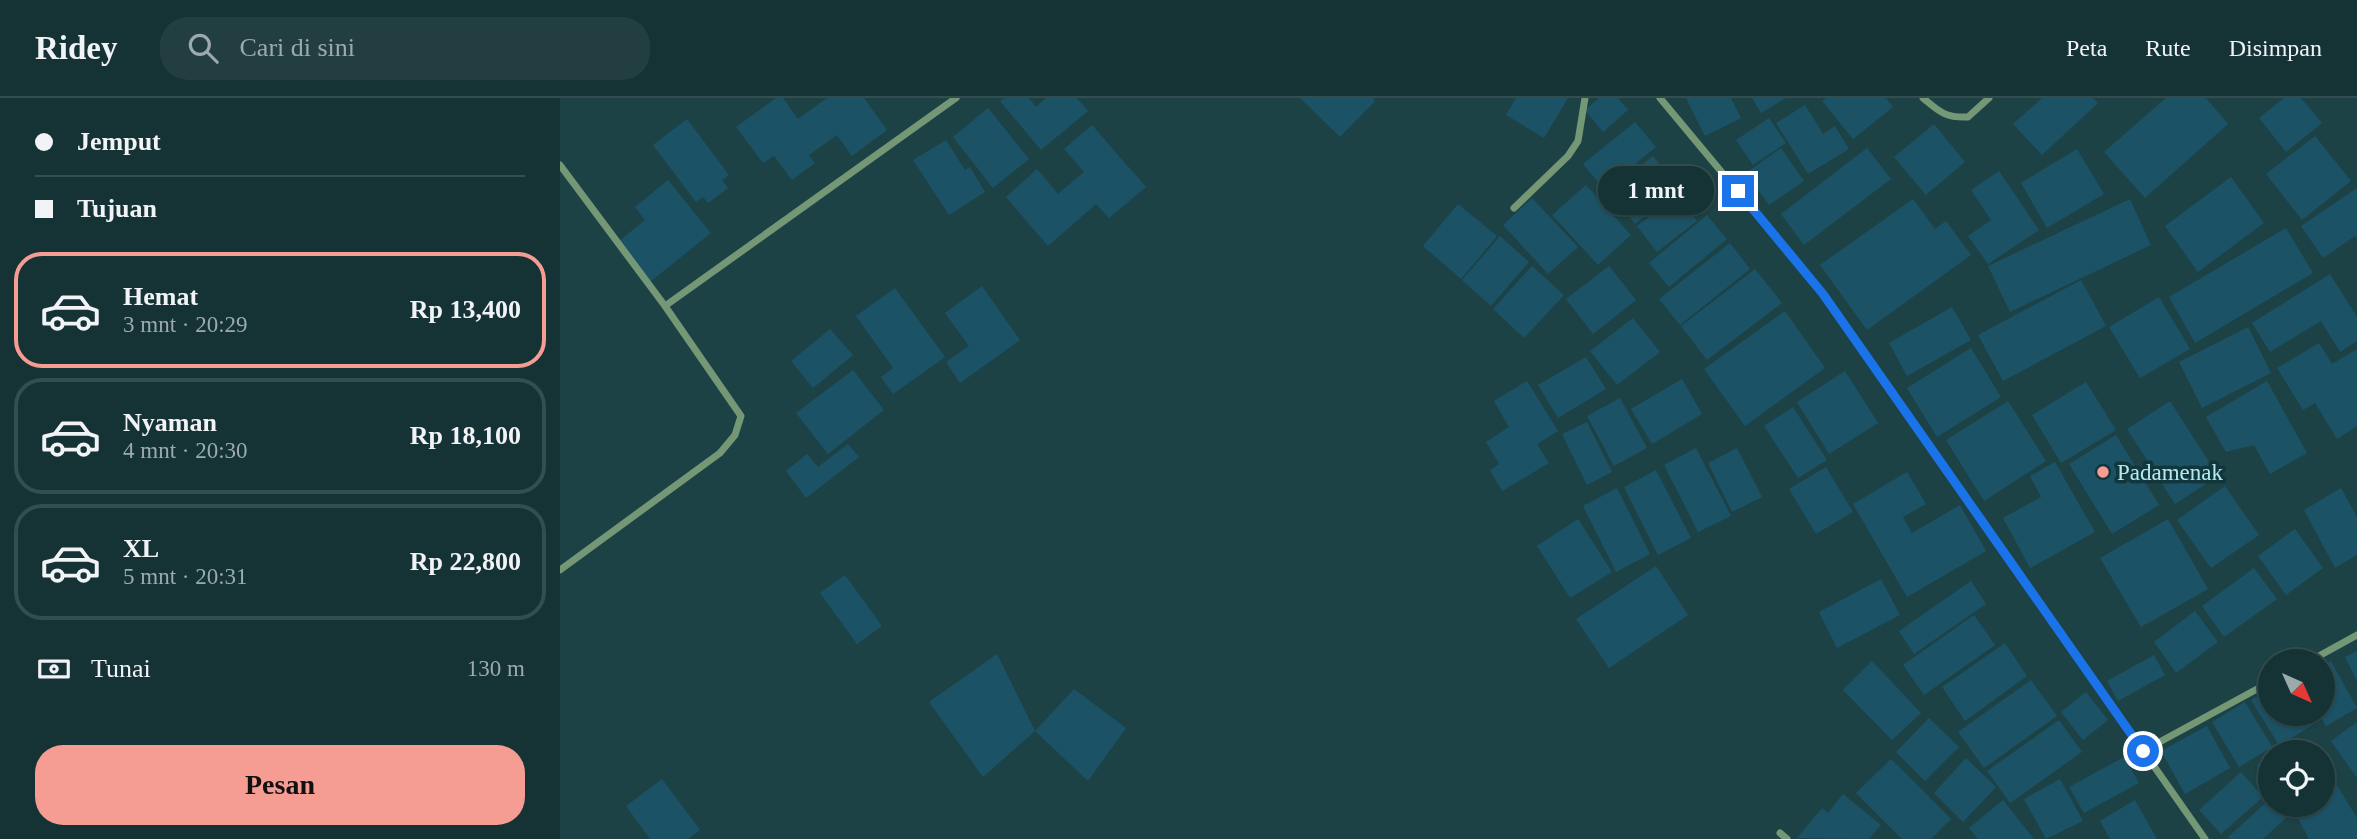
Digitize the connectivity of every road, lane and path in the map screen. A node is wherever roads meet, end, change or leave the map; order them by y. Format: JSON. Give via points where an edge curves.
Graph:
{"nodes":[{"id":1,"x":956,"y":98,"type":"edge"},
{"id":2,"x":1585,"y":98,"type":"edge"},
{"id":3,"x":1660,"y":98,"type":"edge"},
{"id":4,"x":1923,"y":98,"type":"edge"},
{"id":5,"x":1989,"y":98,"type":"edge"},
{"id":6,"x":560,"y":165,"type":"edge"},
{"id":7,"x":1514,"y":208,"type":"dead end"},
{"id":8,"x":665,"y":306,"type":"junction"},
{"id":9,"x":560,"y":569,"type":"edge"},
{"id":10,"x":2357,"y":635,"type":"edge"},
{"id":11,"x":2332,"y":649,"type":"edge"},
{"id":12,"x":2258,"y":689,"type":"edge"},
{"id":13,"x":2143,"y":751,"type":"junction"},
{"id":14,"x":1780,"y":833,"type":"dead end"},
{"id":15,"x":1787,"y":839,"type":"edge"},
{"id":16,"x":2205,"y":839,"type":"edge"}],
"edges":[{"from":1,"to":8,"type":"street"},
{"from":2,"to":7,"type":"street","via":[[1578,141]]},
{"from":3,"to":13,"type":"street","via":[[1823,294]]},
{"from":4,"to":5,"type":"street","via":[[1951,118],[1968,117]]},
{"from":6,"to":8,"type":"street"},
{"from":8,"to":9,"type":"street","via":[[741,416],[735,435],[720,453]]},
{"from":10,"to":11,"type":"street"},
{"from":12,"to":13,"type":"street"},
{"from":13,"to":16,"type":"street"},
{"from":14,"to":15,"type":"street"}]}
